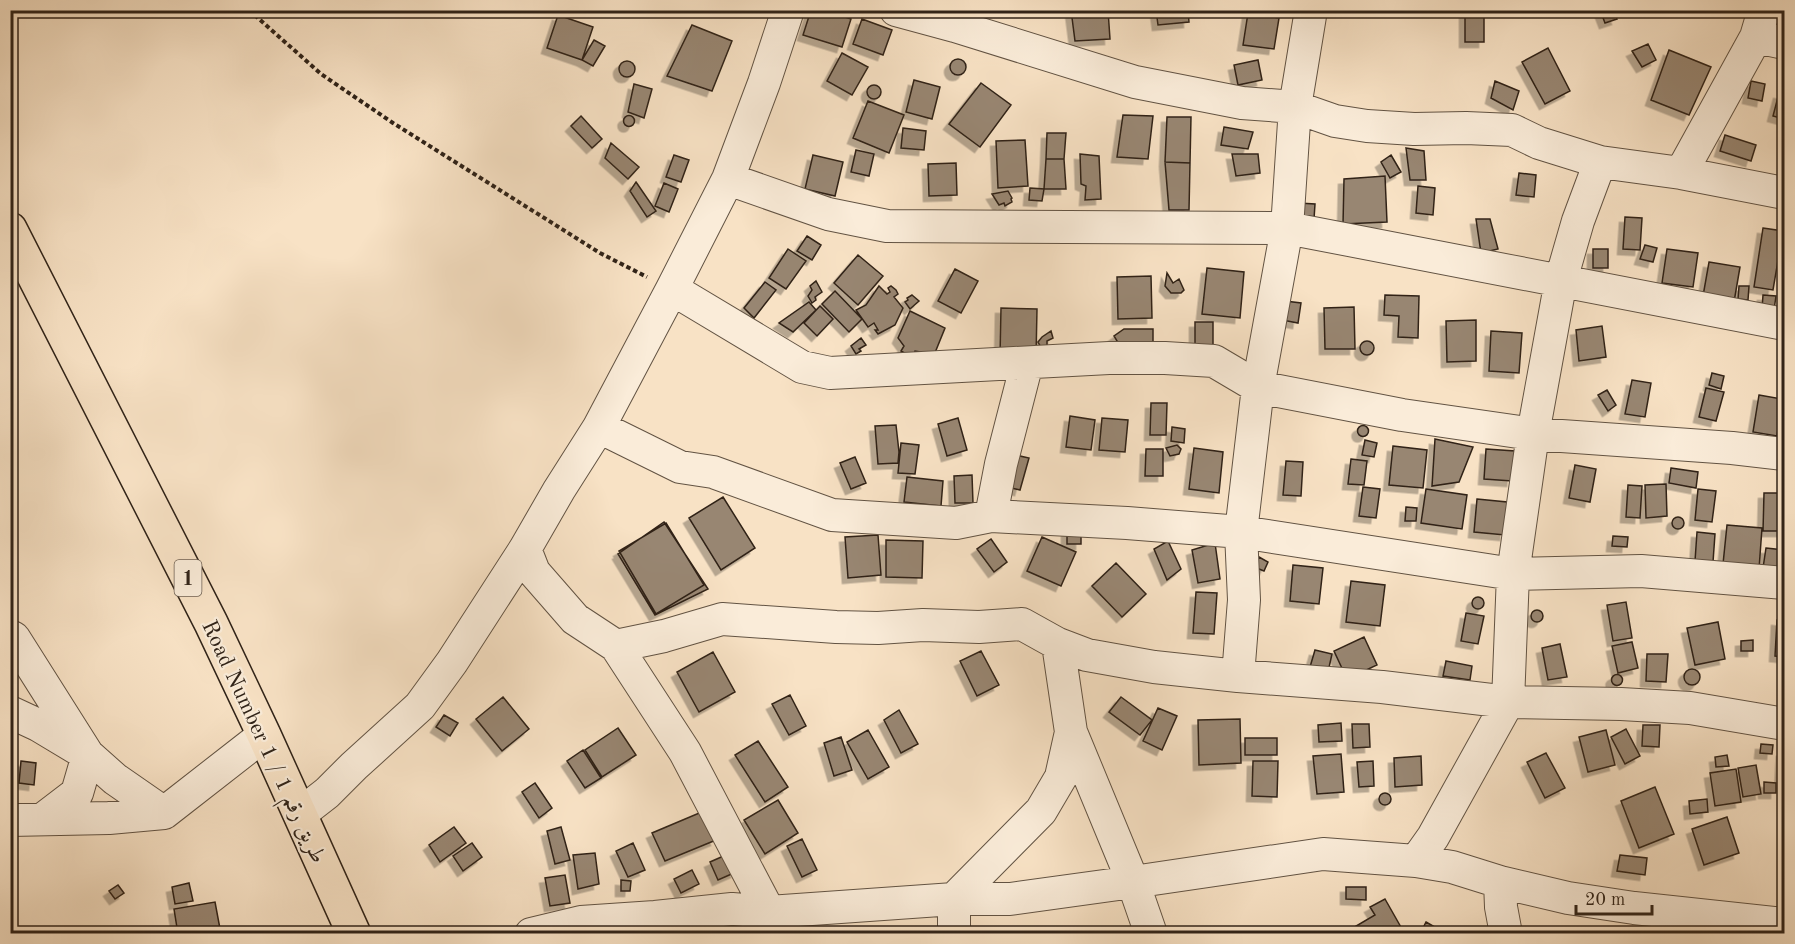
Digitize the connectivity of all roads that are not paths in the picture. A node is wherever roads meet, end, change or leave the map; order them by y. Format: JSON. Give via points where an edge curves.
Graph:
{"nodes":[{"id":1,"x":789,"y":10,"type":"edge"},
{"id":2,"x":896,"y":10,"type":"edge"},
{"id":3,"x":1311,"y":10,"type":"edge"},
{"id":4,"x":1768,"y":30,"type":"edge"},
{"id":5,"x":1295,"y":107,"type":"junction"},
{"id":6,"x":1600,"y":162,"type":"junction"},
{"id":7,"x":1681,"y":173,"type":"junction"},
{"id":8,"x":728,"y":179,"type":"junction"},
{"id":9,"x":1785,"y":193,"type":"edge"},
{"id":10,"x":1287,"y":228,"type":"junction"},
{"id":11,"x":10,"y":229,"type":"edge"},
{"id":12,"x":1561,"y":280,"type":"junction"},
{"id":13,"x":672,"y":289,"type":"junction"},
{"id":14,"x":1785,"y":324,"type":"edge"},
{"id":15,"x":1027,"y":363,"type":"junction"},
{"id":16,"x":1258,"y":387,"type":"junction"},
{"id":17,"x":599,"y":426,"type":"junction"},
{"id":18,"x":1533,"y":434,"type":"junction"},
{"id":19,"x":1785,"y":454,"type":"edge"},
{"id":20,"x":991,"y":516,"type":"junction"},
{"id":21,"x":1241,"y":532,"type":"junction"},
{"id":22,"x":525,"y":549,"type":"junction"},
{"id":23,"x":1513,"y":574,"type":"junction"},
{"id":24,"x":1785,"y":583,"type":"edge"},
{"id":25,"x":10,"y":636,"type":"edge"},
{"id":26,"x":1058,"y":644,"type":"junction"},
{"id":27,"x":616,"y":646,"type":"junction"},
{"id":28,"x":1238,"y":676,"type":"junction"},
{"id":29,"x":1508,"y":702,"type":"junction"},
{"id":30,"x":10,"y":712,"type":"edge"},
{"id":31,"x":1785,"y":724,"type":"edge"},
{"id":32,"x":1071,"y":732,"type":"junction"},
{"id":33,"x":264,"y":735,"type":"junction"},
{"id":34,"x":88,"y":755,"type":"junction"},
{"id":35,"x":164,"y":813,"type":"junction"},
{"id":36,"x":300,"y":814,"type":"junction"},
{"id":37,"x":43,"y":819,"type":"junction"},
{"id":38,"x":10,"y":820,"type":"edge"},
{"id":39,"x":1416,"y":861,"type":"junction"},
{"id":40,"x":1133,"y":882,"type":"junction"},
{"id":41,"x":1500,"y":882,"type":"junction"},
{"id":42,"x":954,"y":899,"type":"junction"},
{"id":43,"x":769,"y":912,"type":"junction"},
{"id":44,"x":1785,"y":924,"type":"edge"},
{"id":45,"x":354,"y":933,"type":"edge"},
{"id":46,"x":531,"y":933,"type":"edge"},
{"id":47,"x":954,"y":933,"type":"edge"},
{"id":48,"x":1151,"y":933,"type":"edge"},
{"id":49,"x":1506,"y":933,"type":"edge"}],
"edges":[{"from":1,"to":8,"type":"street"},
{"from":2,"to":5,"type":"street","via":[[1135,82],[1242,103]]},
{"from":3,"to":5,"type":"street"},
{"from":4,"to":7,"type":"street"},
{"from":5,"to":6,"type":"street","via":[[1335,121],[1366,126],[1512,130]]},
{"from":5,"to":10,"type":"street"},
{"from":6,"to":7,"type":"street"},
{"from":6,"to":12,"type":"street"},
{"from":7,"to":9,"type":"street"},
{"from":8,"to":10,"type":"street","via":[[828,214],[887,226]]},
{"from":8,"to":13,"type":"street"},
{"from":10,"to":12,"type":"street"},
{"from":10,"to":16,"type":"street"},
{"from":11,"to":33,"type":"highway","name":"Road Number 1 / طريق رقم 1","number":"1"},
{"from":12,"to":14,"type":"street"},
{"from":12,"to":18,"type":"street"},
{"from":13,"to":15,"type":"street","via":[[802,367],[830,372]]},
{"from":13,"to":17,"type":"street"},
{"from":15,"to":16,"type":"street","via":[[1109,358],[1214,361]]},
{"from":15,"to":20,"type":"street"},
{"from":16,"to":18,"type":"street","via":[[1402,415]]},
{"from":16,"to":21,"type":"street"},
{"from":17,"to":20,"type":"street","via":[[680,467],[713,472],[832,515],[956,523]]},
{"from":17,"to":22,"type":"street"},
{"from":18,"to":19,"type":"street"},
{"from":18,"to":23,"type":"street"},
{"from":20,"to":21,"type":"street"},
{"from":21,"to":23,"type":"street"},
{"from":21,"to":28,"type":"street","via":[[1244,600]]},
{"from":22,"to":27,"type":"street","via":[[534,572],[575,619]]},
{"from":22,"to":36,"type":"street","via":[[420,706]]},
{"from":23,"to":24,"type":"street","via":[[1641,571]]},
{"from":23,"to":29,"type":"street"},
{"from":25,"to":34,"type":"street"},
{"from":26,"to":27,"type":"street","via":[[1022,624],[868,628],[722,619]]},
{"from":26,"to":28,"type":"street","via":[[1087,655]]},
{"from":26,"to":32,"type":"street"},
{"from":27,"to":43,"type":"street","via":[[685,752]]},
{"from":28,"to":29,"type":"street"},
{"from":29,"to":31,"type":"street","via":[[1690,708]]},
{"from":29,"to":39,"type":"street"},
{"from":30,"to":34,"type":"street"},
{"from":32,"to":40,"type":"street"},
{"from":32,"to":42,"type":"street","via":[[1061,777],[1041,811]]},
{"from":33,"to":35,"type":"street"},
{"from":33,"to":36,"type":"highway","name":"Road Number 1 / طريق رقم 1","number":"1"},
{"from":34,"to":35,"type":"street"},
{"from":34,"to":37,"type":"street","via":[[77,793]]},
{"from":35,"to":37,"type":"street"},
{"from":36,"to":45,"type":"highway","name":"Road Number 1 / طريق رقم 1","number":"1"},
{"from":37,"to":38,"type":"street"},
{"from":39,"to":40,"type":"street","via":[[1323,854]]},
{"from":39,"to":41,"type":"street"},
{"from":40,"to":42,"type":"street","via":[[1010,898]]},
{"from":40,"to":48,"type":"street"},
{"from":41,"to":44,"type":"street","via":[[1634,908]]},
{"from":41,"to":49,"type":"street"},
{"from":42,"to":43,"type":"street"},
{"from":42,"to":47,"type":"street"},
{"from":43,"to":46,"type":"street","via":[[732,909],[581,922]]}]}
